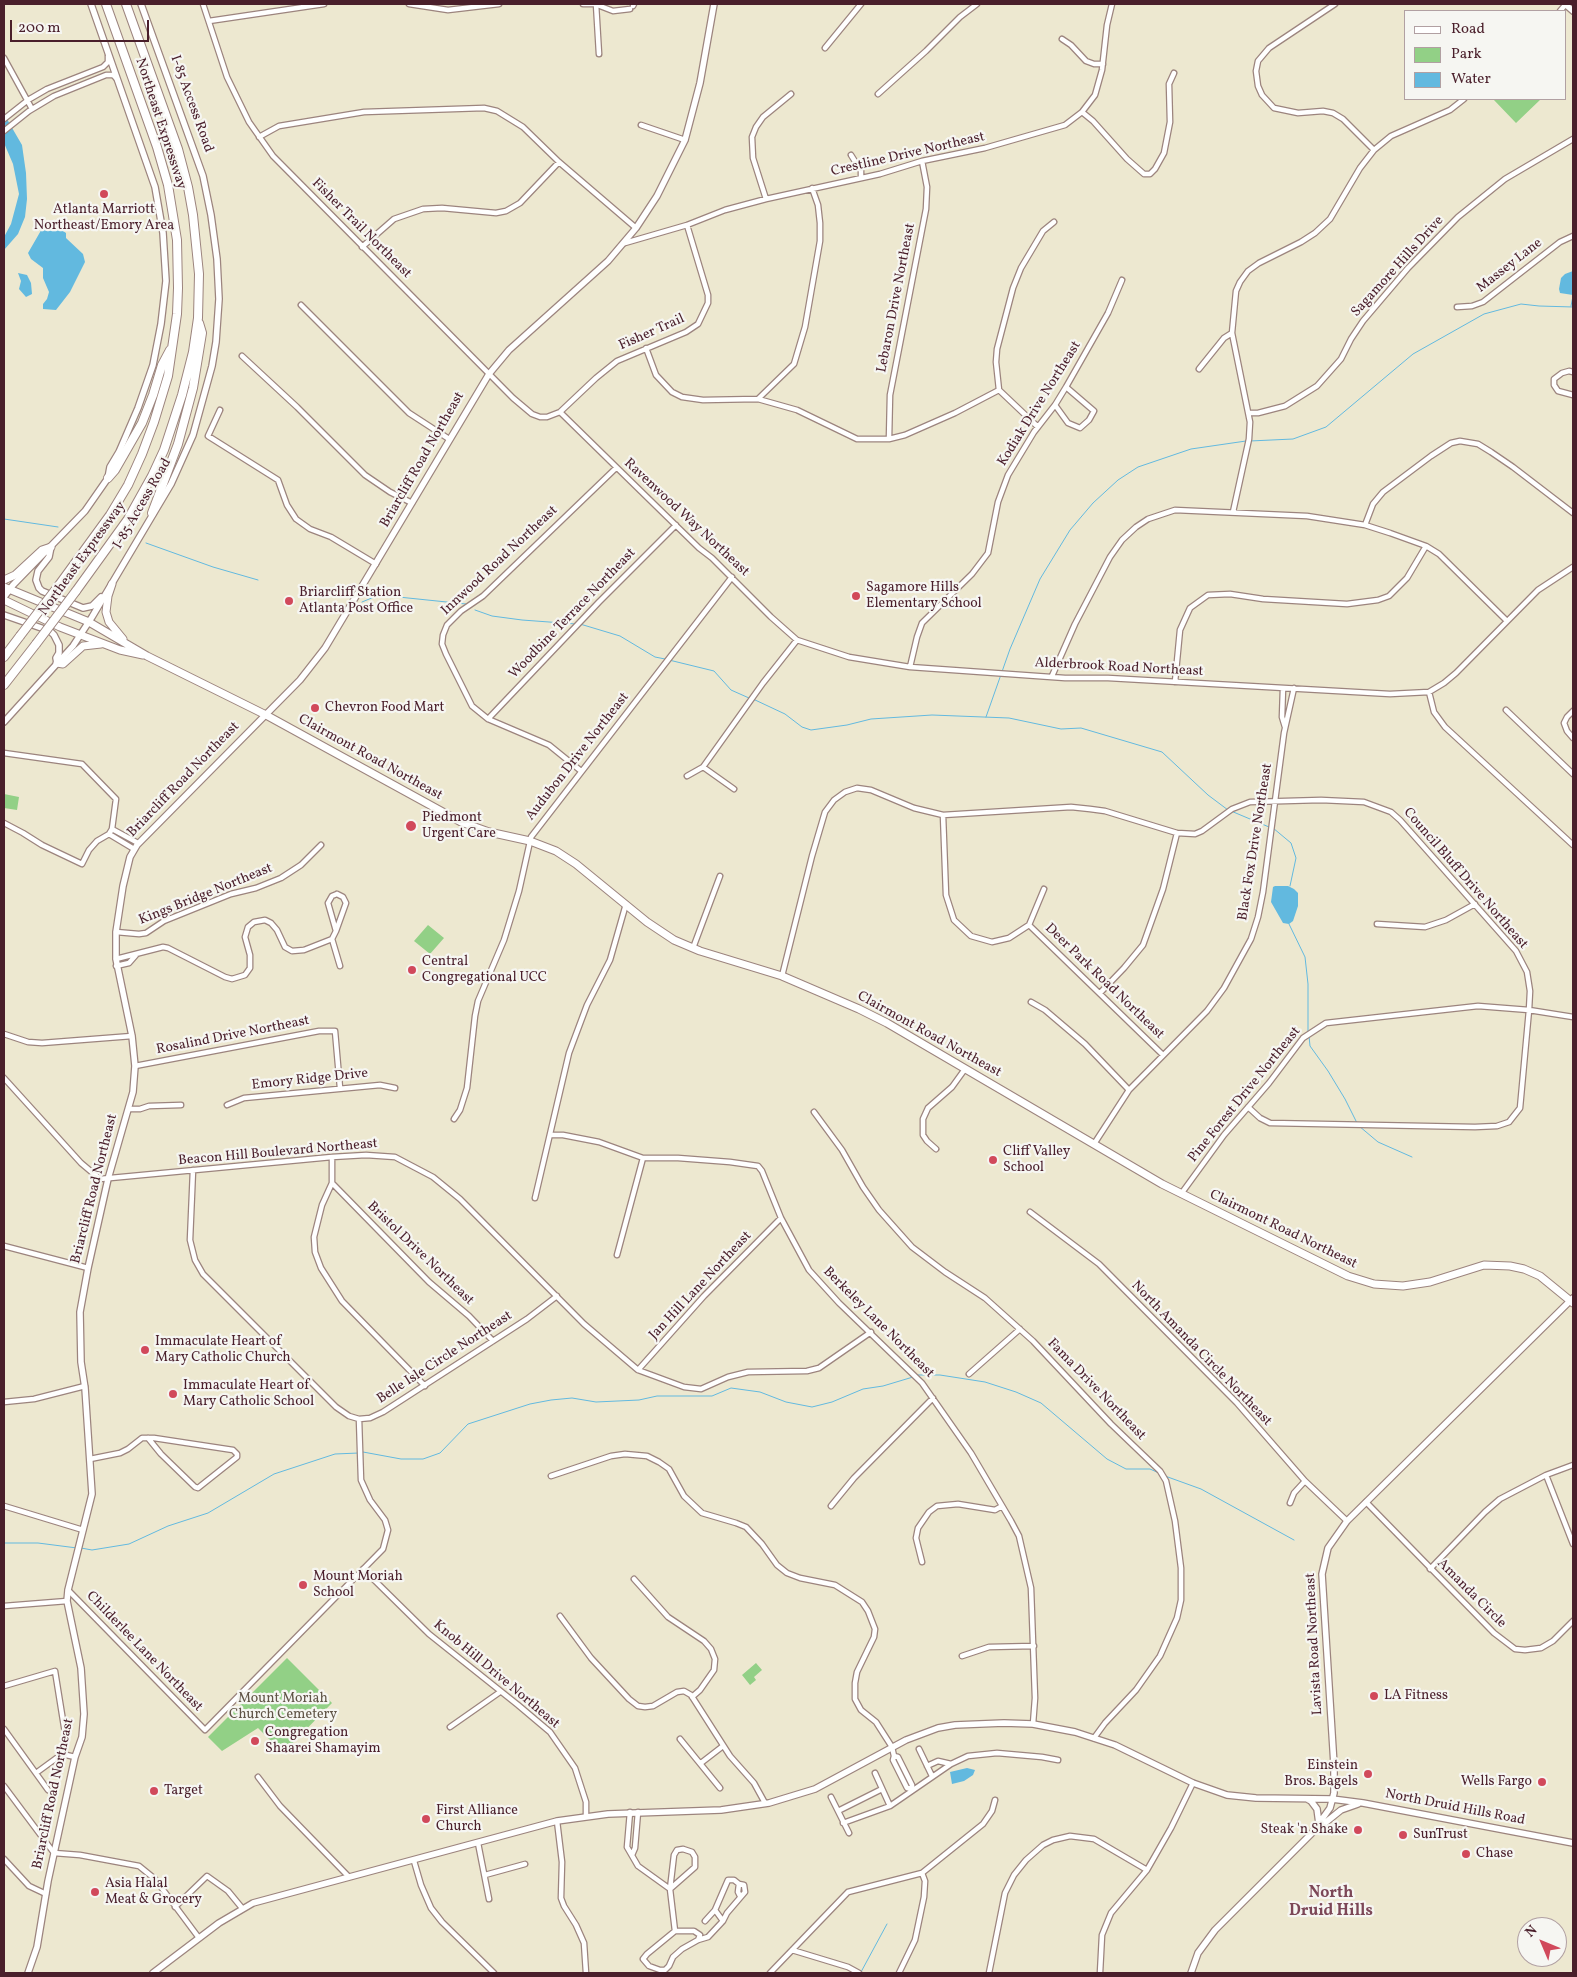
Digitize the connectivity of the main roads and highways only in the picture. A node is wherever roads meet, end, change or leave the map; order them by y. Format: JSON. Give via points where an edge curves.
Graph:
{"nodes":[{"id":1,"x":90,"y":4,"type":"edge"},
{"id":2,"x":106,"y":4,"type":"edge"},
{"id":3,"x":126,"y":4,"type":"edge"},
{"id":4,"x":141,"y":4,"type":"edge"},
{"id":5,"x":714,"y":4,"type":"edge"},
{"id":6,"x":1565,"y":4,"type":"edge"},
{"id":7,"x":1573,"y":11,"type":"edge"},
{"id":8,"x":198,"y":318,"type":"junction"},
{"id":9,"x":174,"y":341,"type":"junction"},
{"id":10,"x":108,"y":478,"type":"junction"},
{"id":11,"x":152,"y":513,"type":"junction"},
{"id":12,"x":51,"y":548,"type":"junction"},
{"id":13,"x":4,"y":580,"type":"edge"},
{"id":14,"x":112,"y":584,"type":"junction"},
{"id":15,"x":7,"y":588,"type":"edge"},
{"id":16,"x":4,"y":599,"type":"edge"},
{"id":17,"x":4,"y":615,"type":"edge"},
{"id":18,"x":89,"y":622,"type":"junction"},
{"id":19,"x":81,"y":635,"type":"junction"},
{"id":20,"x":124,"y":641,"type":"junction"},
{"id":21,"x":104,"y":644,"type":"junction"},
{"id":22,"x":147,"y":656,"type":"junction"},
{"id":23,"x":4,"y":657,"type":"edge"},
{"id":24,"x":58,"y":663,"type":"junction"},
{"id":25,"x":4,"y":684,"type":"edge"},
{"id":26,"x":266,"y":715,"type":"junction"},
{"id":27,"x":4,"y":722,"type":"edge"},
{"id":28,"x":1572,"y":1301,"type":"edge"},
{"id":29,"x":1304,"y":1798,"type":"junction"},
{"id":30,"x":1332,"y":1799,"type":"junction"},
{"id":31,"x":1363,"y":1803,"type":"junction"},
{"id":32,"x":1319,"y":1824,"type":"junction"},
{"id":33,"x":1312,"y":1833,"type":"junction"},
{"id":34,"x":1573,"y":1843,"type":"edge"},
{"id":35,"x":28,"y":1973,"type":"edge"},
{"id":36,"x":153,"y":1973,"type":"edge"},
{"id":37,"x":1192,"y":1973,"type":"edge"}],
"edges":[{"from":1,"to":10,"type":"main road","via":[[154,187],[163,233],[166,281],[153,365]]},
{"from":2,"to":9,"type":"highway","name":"Northeast Expressway","via":[[157,147],[173,208],[178,288]]},
{"from":3,"to":8,"type":"highway","name":"Northeast Expressway","via":[[178,149],[188,187],[199,274]]},
{"from":4,"to":11,"type":"main road","name":"I-85 Access Road","via":[[203,176],[211,215],[218,283],[216,342],[201,411],[182,462]]},
{"from":5,"to":26,"type":"main road","name":"Briarcliff Road Northeast","via":[[700,83],[685,140],[657,196],[608,261],[509,350],[489,374],[325,648]]},
{"from":6,"to":7,"type":"main road"},
{"from":8,"to":11,"type":"highway","via":[[202,333],[193,388],[178,444]]},
{"from":8,"to":25,"type":"highway","name":"Northeast Expressway","bridge":true,"via":[[182,395],[164,450],[140,500],[76,591]]},
{"from":9,"to":10,"type":"highway","via":[[142,423]]},
{"from":9,"to":23,"type":"highway","name":"Northeast Expressway","bridge":true,"via":[[156,416],[128,485],[98,533]]},
{"from":10,"to":12,"type":"main road","via":[[85,511]]},
{"from":11,"to":14,"type":"main road","name":"I-85 Access Road"},
{"from":12,"to":13,"type":"main road","via":[[42,550],[15,575]]},
{"from":12,"to":14,"type":"main road","via":[[49,557],[38,571],[37,584],[42,591],[86,608],[97,602]]},
{"from":12,"to":15,"type":"main road"},
{"from":14,"to":18,"type":"main road","name":"I-85 Access Road"},
{"from":14,"to":20,"type":"main road","via":[[106,612],[111,626]]},
{"from":15,"to":16,"type":"main road"},
{"from":15,"to":18,"type":"main road","name":"Clairmont Road Northeast"},
{"from":16,"to":19,"type":"main road","name":"Clairmont Road Northeast"},
{"from":17,"to":24,"type":"main road","via":[[54,635],[59,645]]},
{"from":18,"to":19,"type":"main road","name":"I-85 Access Road"},
{"from":18,"to":20,"type":"main road","name":"Clairmont Road Northeast"},
{"from":19,"to":21,"type":"main road","name":"Clairmont Road Northeast"},
{"from":19,"to":24,"type":"main road","name":"I-85 Access Road"},
{"from":20,"to":22,"type":"main road","name":"Clairmont Road Northeast"},
{"from":21,"to":22,"type":"main road","name":"Clairmont Road Northeast"},
{"from":21,"to":24,"type":"main road","via":[[83,646],[62,664]]},
{"from":22,"to":26,"type":"main road","name":"Clairmont Road Northeast"},
{"from":24,"to":27,"type":"main road","name":"I-85 Access Road"},
{"from":26,"to":28,"type":"main road","name":"Clairmont Road Northeast","via":[[461,822],[530,841],[562,855],[665,935],[693,948],[782,976],[859,1008],[1181,1194],[1348,1276],[1366,1282],[1411,1286],[1477,1267],[1503,1265],[1540,1276]]},
{"from":26,"to":35,"type":"main road","name":"Briarcliff Road Northeast","via":[[136,846],[125,872],[116,932],[116,966],[132,1036],[133,1092],[108,1179],[80,1312],[92,1494],[67,1601],[82,1668],[82,1737],[54,1853],[37,1946]]},
{"from":28,"to":30,"type":"main road","name":"Lavista Road Northeast","via":[[1347,1521],[1328,1548],[1322,1574],[1334,1765]]},
{"from":29,"to":30,"type":"main road","name":"North Druid Hills Road"},
{"from":29,"to":32,"type":"main road","via":[[1317,1808]]},
{"from":29,"to":36,"type":"main road","name":"North Druid Hills Road","via":[[1236,1796],[1193,1783],[1094,1738],[1054,1727],[1004,1722],[955,1725],[924,1733],[892,1747],[815,1789],[765,1803],[721,1810],[630,1812],[557,1821],[253,1903]]},
{"from":30,"to":31,"type":"main road","name":"North Druid Hills Road"},
{"from":30,"to":32,"type":"main road","name":"Lavista Road Northeast"},
{"from":31,"to":33,"type":"main road","via":[[1341,1810]]},
{"from":31,"to":34,"type":"main road","name":"North Druid Hills Road"},
{"from":32,"to":33,"type":"main road","name":"Lavista Road Northeast"},
{"from":33,"to":37,"type":"main road","name":"Lavista Road Northeast","via":[[1214,1930],[1198,1953]]}]}
